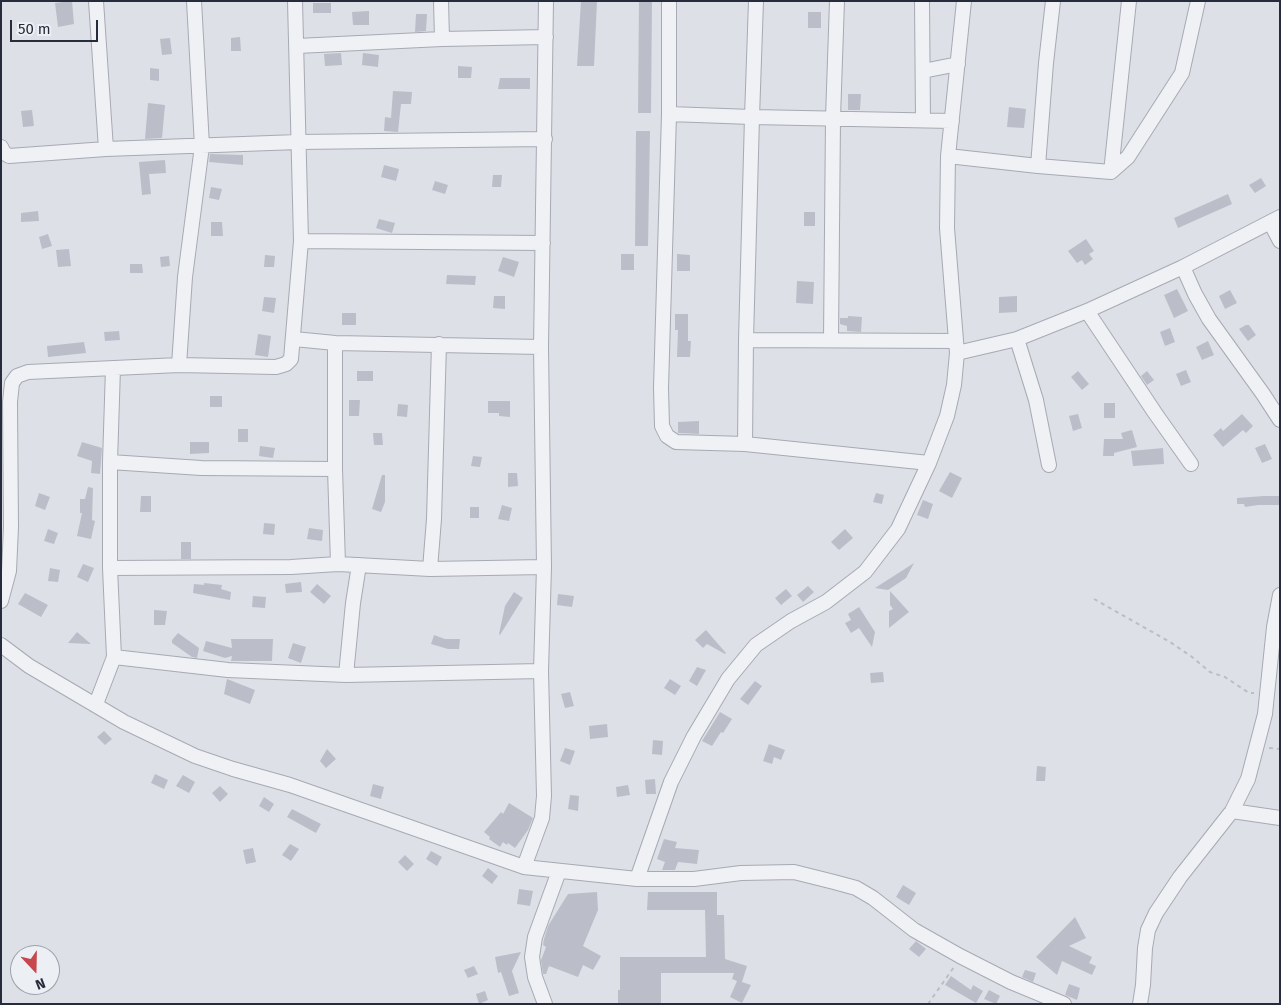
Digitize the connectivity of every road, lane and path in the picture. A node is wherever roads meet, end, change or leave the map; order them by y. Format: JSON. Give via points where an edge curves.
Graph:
{"nodes":[{"id":1,"x":96,"y":1,"type":"edge"},
{"id":2,"x":194,"y":1,"type":"edge"},
{"id":3,"x":295,"y":1,"type":"edge"},
{"id":4,"x":441,"y":1,"type":"edge"},
{"id":5,"x":546,"y":1,"type":"edge"},
{"id":6,"x":669,"y":1,"type":"edge"},
{"id":7,"x":756,"y":1,"type":"edge"},
{"id":8,"x":837,"y":1,"type":"edge"},
{"id":9,"x":922,"y":1,"type":"edge"},
{"id":10,"x":964,"y":1,"type":"edge"},
{"id":11,"x":1053,"y":1,"type":"edge"},
{"id":12,"x":1128,"y":1,"type":"edge"},
{"id":13,"x":1198,"y":1,"type":"edge"},
{"id":14,"x":546,"y":37,"type":"junction"},
{"id":15,"x":442,"y":38,"type":"junction"},
{"id":16,"x":297,"y":46,"type":"junction"},
{"id":17,"x":958,"y":64,"type":"junction"},
{"id":18,"x":922,"y":72,"type":"junction"},
{"id":19,"x":669,"y":114,"type":"junction"},
{"id":20,"x":752,"y":117,"type":"junction"},
{"id":21,"x":833,"y":118,"type":"junction"},
{"id":22,"x":923,"y":120,"type":"junction"},
{"id":23,"x":952,"y":121,"type":"junction"},
{"id":24,"x":545,"y":139,"type":"junction"},
{"id":25,"x":298,"y":142,"type":"junction"},
{"id":26,"x":202,"y":146,"type":"junction"},
{"id":27,"x":1,"y":147,"type":"edge"},
{"id":28,"x":106,"y":149,"type":"junction"},
{"id":29,"x":948,"y":156,"type":"junction"},
{"id":30,"x":1038,"y":166,"type":"junction"},
{"id":31,"x":1111,"y":172,"type":"junction"},
{"id":32,"x":1275,"y":220,"type":"edge"},
{"id":33,"x":301,"y":241,"type":"junction"},
{"id":34,"x":1280,"y":241,"type":"edge"},
{"id":35,"x":543,"y":243,"type":"junction"},
{"id":36,"x":1183,"y":267,"type":"junction"},
{"id":37,"x":1087,"y":311,"type":"junction"},
{"id":38,"x":294,"y":339,"type":"junction"},
{"id":39,"x":1017,"y":339,"type":"junction"},
{"id":40,"x":746,"y":340,"type":"junction"},
{"id":41,"x":831,"y":340,"type":"junction"},
{"id":42,"x":335,"y":343,"type":"junction"},
{"id":43,"x":439,"y":344,"type":"junction"},
{"id":44,"x":541,"y":347,"type":"junction"},
{"id":45,"x":956,"y":347,"type":"junction"},
{"id":46,"x":179,"y":365,"type":"junction"},
{"id":47,"x":113,"y":368,"type":"junction"},
{"id":48,"x":1280,"y":420,"type":"edge"},
{"id":49,"x":745,"y":444,"type":"junction"},
{"id":50,"x":110,"y":462,"type":"junction"},
{"id":51,"x":929,"y":464,"type":"junction"},
{"id":52,"x":1191,"y":464,"type":"dead end"},
{"id":53,"x":1049,"y":465,"type":"dead end"},
{"id":54,"x":335,"y":469,"type":"junction"},
{"id":55,"x":338,"y":564,"type":"junction"},
{"id":56,"x":359,"y":565,"type":"junction"},
{"id":57,"x":544,"y":567,"type":"junction"},
{"id":58,"x":110,"y":568,"type":"junction"},
{"id":59,"x":430,"y":568,"type":"junction"},
{"id":60,"x":1280,"y":596,"type":"edge"},
{"id":61,"x":1094,"y":599,"type":"dead end"},
{"id":62,"x":1,"y":601,"type":"edge"},
{"id":63,"x":1,"y":645,"type":"edge"},
{"id":64,"x":114,"y":657,"type":"junction"},
{"id":65,"x":541,"y":671,"type":"junction"},
{"id":66,"x":346,"y":675,"type":"junction"},
{"id":67,"x":1266,"y":696,"type":"junction"},
{"id":68,"x":96,"y":704,"type":"junction"},
{"id":69,"x":1232,"y":811,"type":"junction"},
{"id":70,"x":1280,"y":818,"type":"edge"},
{"id":71,"x":524,"y":868,"type":"junction"},
{"id":72,"x":559,"y":871,"type":"junction"},
{"id":73,"x":637,"y":879,"type":"junction"},
{"id":74,"x":960,"y":956,"type":"junction"},
{"id":75,"x":545,"y":1004,"type":"edge"},
{"id":76,"x":928,"y":1004,"type":"edge"},
{"id":77,"x":1064,"y":1004,"type":"edge"},
{"id":78,"x":1140,"y":1004,"type":"edge"}],
"edges":[{"from":1,"to":28,"type":"street"},
{"from":2,"to":26,"type":"street"},
{"from":3,"to":16,"type":"street"},
{"from":4,"to":15,"type":"street"},
{"from":5,"to":14,"type":"street"},
{"from":6,"to":19,"type":"street"},
{"from":7,"to":20,"type":"street"},
{"from":8,"to":21,"type":"street"},
{"from":9,"to":18,"type":"street"},
{"from":10,"to":17,"type":"street"},
{"from":11,"to":30,"type":"street"},
{"from":12,"to":31,"type":"street"},
{"from":13,"to":31,"type":"street","via":[[1182,73],[1128,157]]},
{"from":14,"to":15,"type":"street"},
{"from":14,"to":24,"type":"street"},
{"from":15,"to":16,"type":"street"},
{"from":16,"to":25,"type":"street"},
{"from":17,"to":18,"type":"street"},
{"from":17,"to":23,"type":"street"},
{"from":18,"to":22,"type":"street"},
{"from":19,"to":20,"type":"street"},
{"from":19,"to":49,"type":"street","via":[[660,388],[662,426],[667,436],[676,442]]},
{"from":20,"to":21,"type":"street"},
{"from":20,"to":40,"type":"street"},
{"from":21,"to":22,"type":"street"},
{"from":21,"to":41,"type":"street"},
{"from":22,"to":23,"type":"street"},
{"from":23,"to":29,"type":"street"},
{"from":24,"to":25,"type":"street"},
{"from":24,"to":35,"type":"street"},
{"from":25,"to":26,"type":"street"},
{"from":25,"to":33,"type":"street"},
{"from":26,"to":28,"type":"street"},
{"from":26,"to":46,"type":"street","via":[[185,278]]},
{"from":27,"to":28,"type":"street","via":[[9,156]]},
{"from":29,"to":30,"type":"street"},
{"from":29,"to":45,"type":"street","via":[[947,228]]},
{"from":30,"to":31,"type":"street"},
{"from":32,"to":34,"type":"street"},
{"from":32,"to":36,"type":"street"},
{"from":33,"to":35,"type":"street"},
{"from":33,"to":38,"type":"street"},
{"from":35,"to":44,"type":"street"},
{"from":36,"to":37,"type":"street"},
{"from":36,"to":48,"type":"street","via":[[1209,319]]},
{"from":37,"to":39,"type":"street"},
{"from":37,"to":52,"type":"street"},
{"from":38,"to":42,"type":"street"},
{"from":38,"to":46,"type":"street","via":[[291,359],[276,367]]},
{"from":39,"to":45,"type":"street"},
{"from":39,"to":53,"type":"street","via":[[1036,400]]},
{"from":40,"to":41,"type":"street"},
{"from":40,"to":49,"type":"street"},
{"from":41,"to":45,"type":"street"},
{"from":42,"to":43,"type":"street"},
{"from":42,"to":54,"type":"street"},
{"from":43,"to":44,"type":"street"},
{"from":43,"to":59,"type":"street"},
{"from":44,"to":57,"type":"street"},
{"from":45,"to":51,"type":"street","via":[[954,385],[947,416]]},
{"from":46,"to":47,"type":"street"},
{"from":47,"to":50,"type":"street"},
{"from":47,"to":62,"type":"street","via":[[28,372],[12,382],[9,571]]},
{"from":49,"to":51,"type":"street"},
{"from":50,"to":54,"type":"street","via":[[201,468]]},
{"from":50,"to":58,"type":"street"},
{"from":51,"to":73,"type":"street","via":[[898,529],[865,572],[826,602],[791,621],[756,646],[728,678],[671,782]]},
{"from":54,"to":55,"type":"street"},
{"from":55,"to":56,"type":"street"},
{"from":55,"to":58,"type":"street"},
{"from":56,"to":59,"type":"street"},
{"from":56,"to":66,"type":"street"},
{"from":57,"to":59,"type":"street"},
{"from":57,"to":65,"type":"street"},
{"from":58,"to":64,"type":"street"},
{"from":60,"to":67,"type":"street"},
{"from":61,"to":67,"type":"path","via":[[1170,642],[1210,672],[1249,692]]},
{"from":63,"to":68,"type":"street","via":[[29,666]]},
{"from":64,"to":66,"type":"street","via":[[228,670]]},
{"from":64,"to":68,"type":"street"},
{"from":65,"to":66,"type":"street"},
{"from":65,"to":71,"type":"street","via":[[544,796],[542,818]]},
{"from":67,"to":69,"type":"street","via":[[1253,764]]},
{"from":68,"to":71,"type":"street","via":[[124,722],[195,756],[290,784]]},
{"from":69,"to":70,"type":"street"},
{"from":69,"to":78,"type":"street","via":[[1180,876],[1148,930]]},
{"from":71,"to":72,"type":"street"},
{"from":72,"to":73,"type":"street"},
{"from":72,"to":75,"type":"street","via":[[535,937],[532,957]]},
{"from":73,"to":74,"type":"street","via":[[694,879],[741,873],[794,872],[856,888],[914,930]]},
{"from":74,"to":76,"type":"path"},
{"from":74,"to":77,"type":"street"}]}
